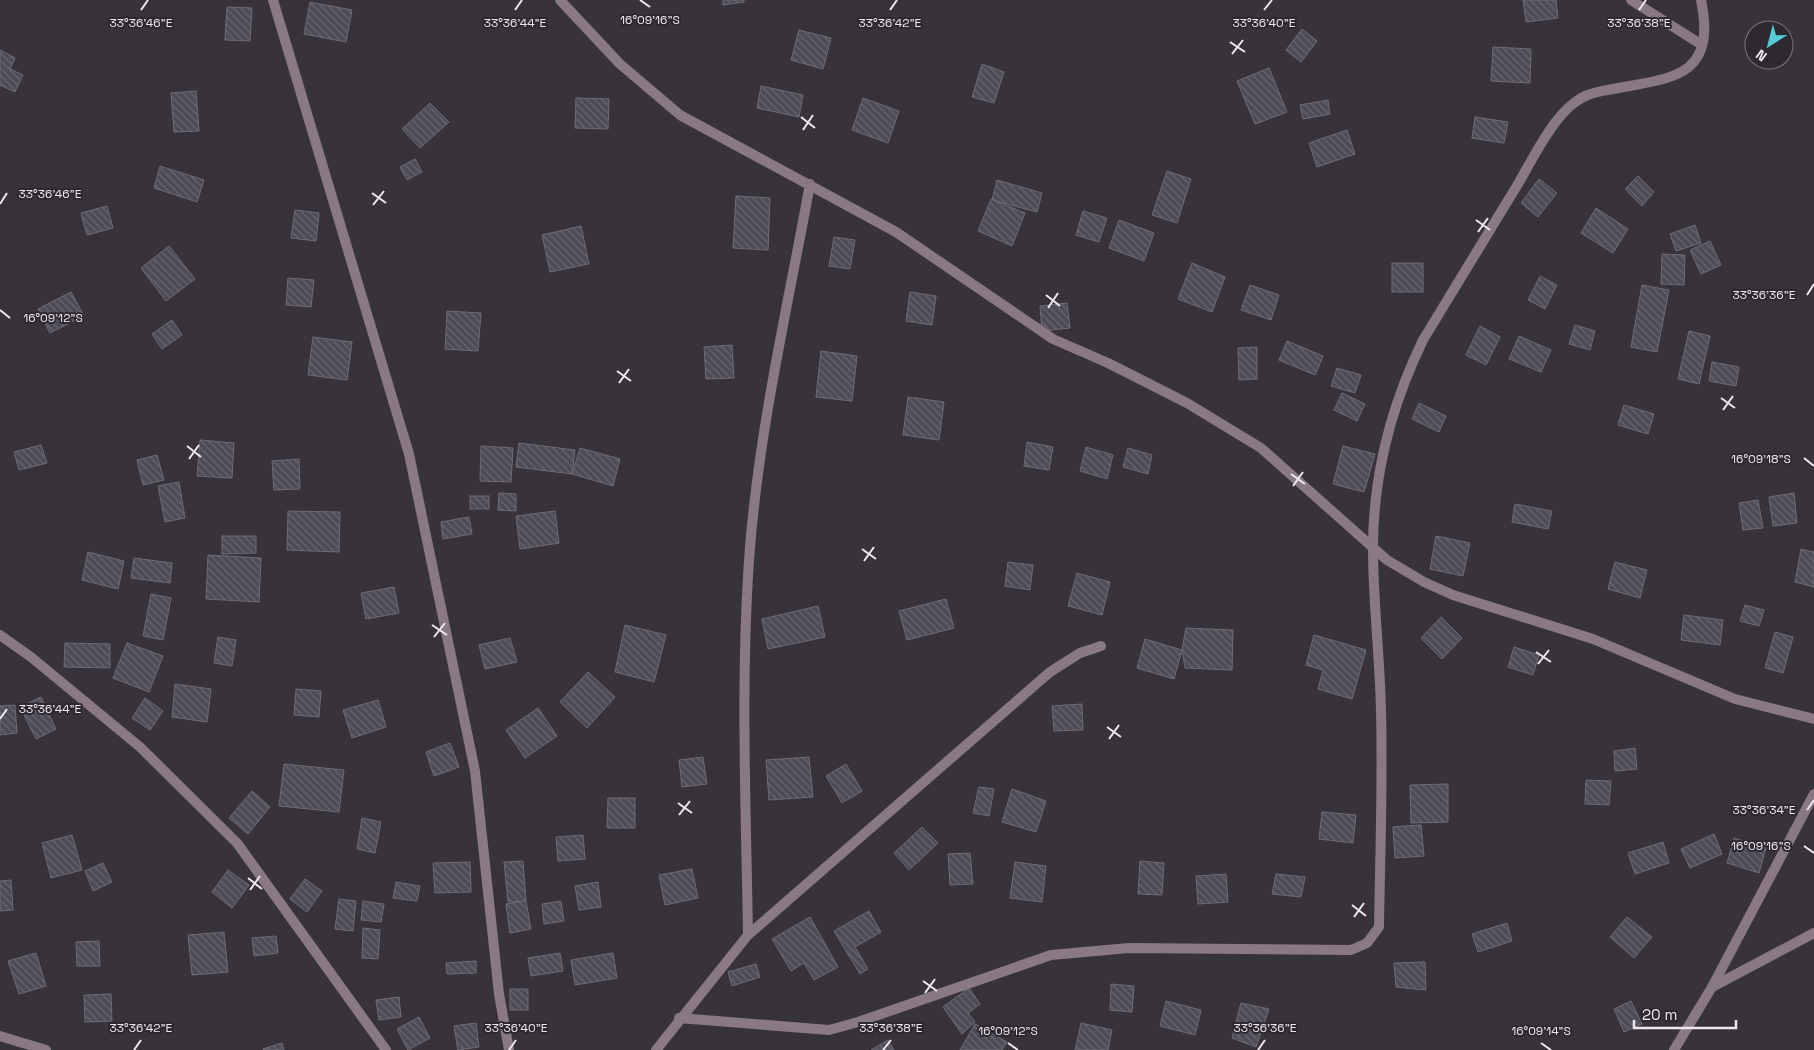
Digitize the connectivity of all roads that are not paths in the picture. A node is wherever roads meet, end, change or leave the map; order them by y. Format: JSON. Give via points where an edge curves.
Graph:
{"nodes":[{"id":1,"x":273,"y":0,"type":"edge"},
{"id":2,"x":560,"y":0,"type":"edge"},
{"id":3,"x":1631,"y":0,"type":"edge"},
{"id":4,"x":1701,"y":0,"type":"edge"},
{"id":5,"x":1702,"y":45,"type":"junction"},
{"id":6,"x":810,"y":184,"type":"junction"},
{"id":7,"x":1373,"y":547,"type":"junction"},
{"id":8,"x":0,"y":635,"type":"edge"},
{"id":9,"x":1101,"y":646,"type":"dead end"},
{"id":10,"x":1814,"y":719,"type":"edge"},
{"id":11,"x":1814,"y":794,"type":"edge"},
{"id":12,"x":1814,"y":933,"type":"edge"},
{"id":13,"x":748,"y":935,"type":"junction"},
{"id":14,"x":1712,"y":987,"type":"junction"},
{"id":15,"x":679,"y":1018,"type":"junction"},
{"id":16,"x":0,"y":1036,"type":"edge"},
{"id":17,"x":46,"y":1050,"type":"edge"},
{"id":18,"x":386,"y":1050,"type":"edge"},
{"id":19,"x":509,"y":1050,"type":"edge"},
{"id":20,"x":656,"y":1050,"type":"edge"},
{"id":21,"x":1674,"y":1050,"type":"edge"}],
"edges":[{"from":1,"to":19,"type":"street","via":[[409,454],[475,771],[499,994]]},
{"from":2,"to":6,"type":"street","via":[[620,64],[680,115]]},
{"from":3,"to":5,"type":"street"},
{"from":4,"to":5,"type":"street","via":[[1704,14]]},
{"from":5,"to":7,"type":"street","via":[[1692,67],[1674,77],[1589,94],[1573,104],[1547,135],[1423,340],[1406,374],[1392,416],[1379,478]]},
{"from":6,"to":7,"type":"street","via":[[896,232],[1053,339],[1187,403],[1261,448]]},
{"from":6,"to":13,"type":"street","via":[[763,440],[750,547],[744,683]]},
{"from":7,"to":10,"type":"street","via":[[1399,567],[1453,595],[1593,640],[1735,698]]},
{"from":7,"to":15,"type":"street","via":[[1382,711],[1379,927],[1367,943],[1351,950],[1129,948],[1051,956],[829,1030]]},
{"from":8,"to":18,"type":"street","via":[[140,747],[237,843]]},
{"from":9,"to":13,"type":"street","via":[[1080,653],[1050,672]]},
{"from":11,"to":14,"type":"street"},
{"from":12,"to":14,"type":"street"},
{"from":13,"to":15,"type":"street"},
{"from":14,"to":21,"type":"street"},
{"from":15,"to":20,"type":"street"},
{"from":16,"to":17,"type":"street"}]}
